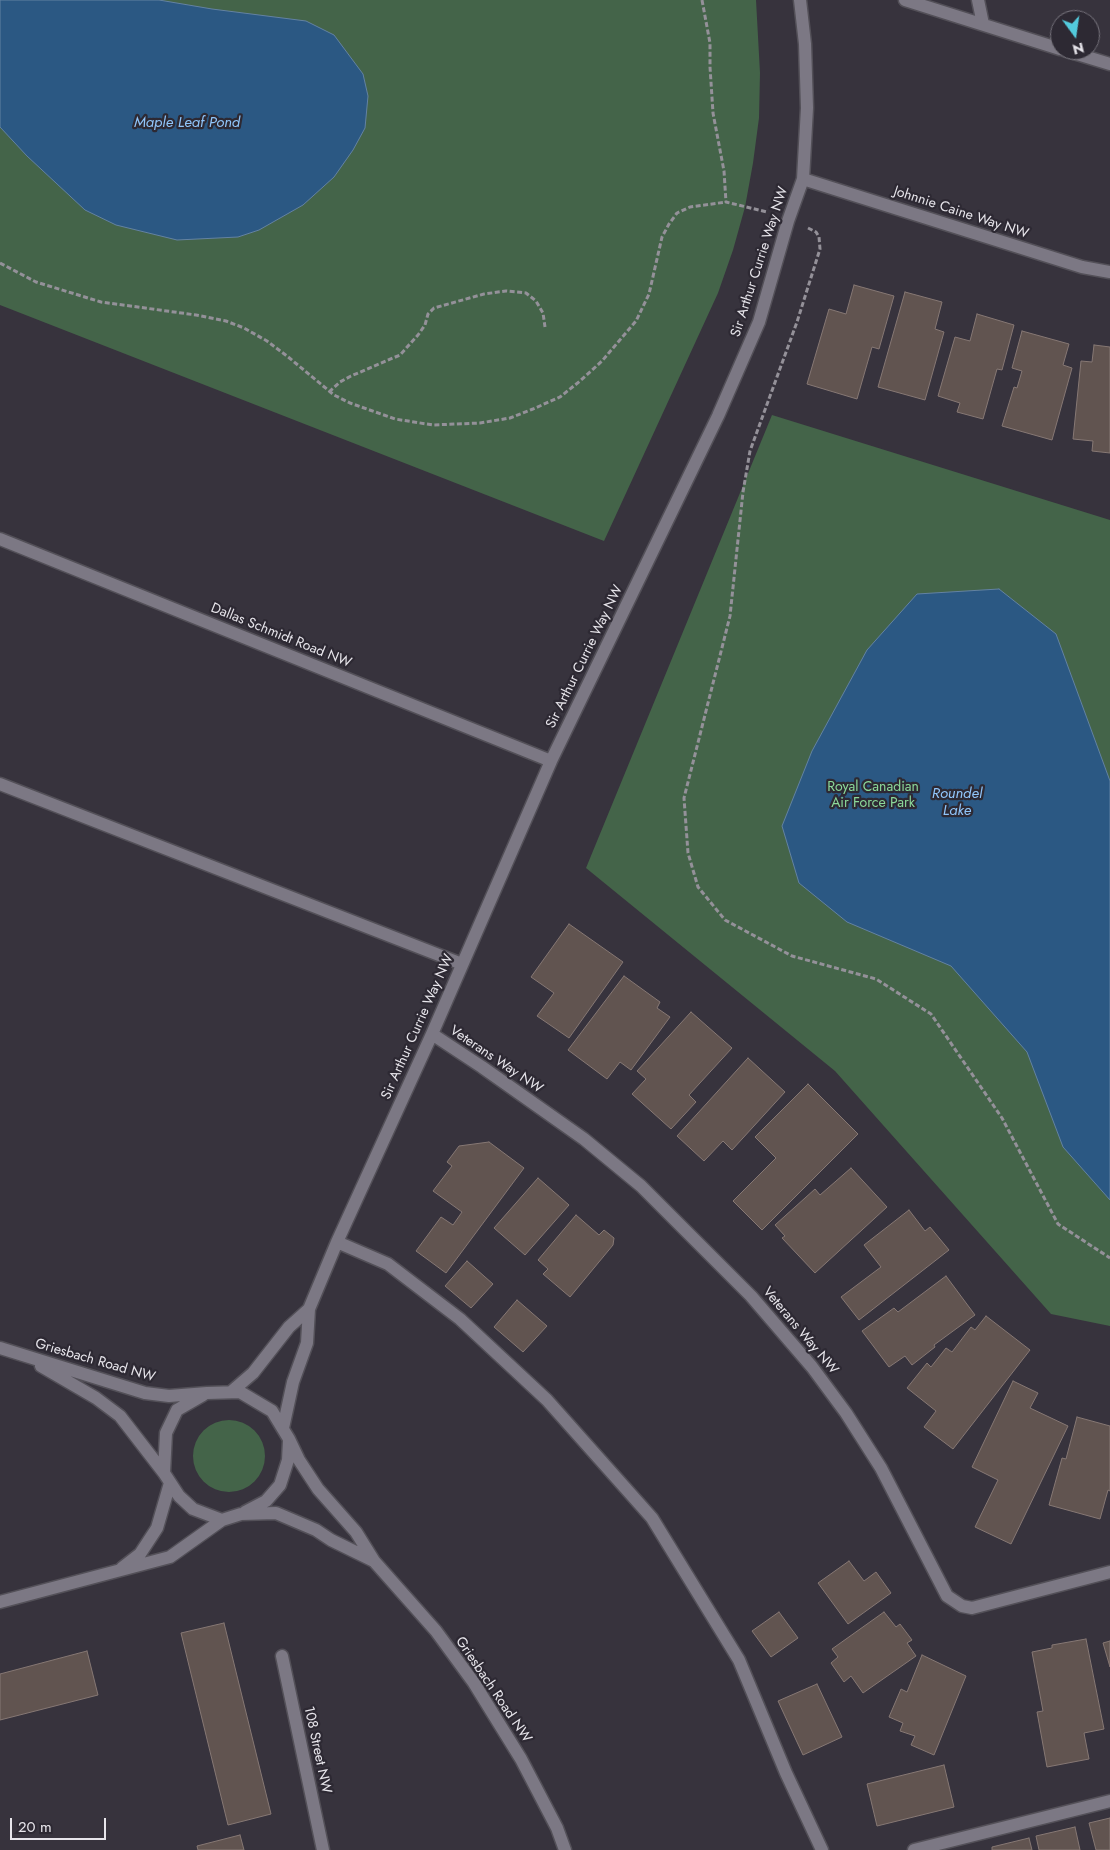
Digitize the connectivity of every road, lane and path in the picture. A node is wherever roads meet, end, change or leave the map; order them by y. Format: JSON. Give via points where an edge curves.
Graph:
{"nodes":[{"id":1,"x":702,"y":0,"type":"edge"},
{"id":2,"x":800,"y":0,"type":"edge"},
{"id":3,"x":905,"y":0,"type":"edge"},
{"id":4,"x":978,"y":0,"type":"edge"},
{"id":5,"x":983,"y":24,"type":"junction"},
{"id":6,"x":1050,"y":46,"type":"edge"},
{"id":7,"x":1097,"y":60,"type":"edge"},
{"id":8,"x":1110,"y":64,"type":"edge"},
{"id":9,"x":803,"y":179,"type":"junction"},
{"id":10,"x":726,"y":202,"type":"junction"},
{"id":11,"x":768,"y":212,"type":"dead end"},
{"id":12,"x":816,"y":232,"type":"dead end"},
{"id":13,"x":0,"y":263,"type":"edge"},
{"id":14,"x":1110,"y":272,"type":"edge"},
{"id":15,"x":545,"y":327,"type":"dead end"},
{"id":16,"x":330,"y":392,"type":"junction"},
{"id":17,"x":0,"y":539,"type":"edge"},
{"id":18,"x":551,"y":761,"type":"junction"},
{"id":19,"x":0,"y":784,"type":"edge"},
{"id":20,"x":462,"y":964,"type":"junction"},
{"id":21,"x":432,"y":1034,"type":"junction"},
{"id":22,"x":337,"y":1242,"type":"junction"},
{"id":23,"x":1110,"y":1258,"type":"edge"},
{"id":24,"x":309,"y":1309,"type":"junction"},
{"id":25,"x":0,"y":1348,"type":"edge"},
{"id":26,"x":22,"y":1355,"type":"junction"},
{"id":27,"x":231,"y":1392,"type":"junction"},
{"id":28,"x":207,"y":1393,"type":"junction"},
{"id":29,"x":286,"y":1433,"type":"junction"},
{"id":30,"x":167,"y":1478,"type":"junction"},
{"id":31,"x":241,"y":1514,"type":"junction"},
{"id":32,"x":222,"y":1520,"type":"junction"},
{"id":33,"x":374,"y":1561,"type":"junction"},
{"id":34,"x":118,"y":1571,"type":"junction"},
{"id":35,"x":1110,"y":1572,"type":"edge"},
{"id":36,"x":0,"y":1602,"type":"edge"},
{"id":37,"x":282,"y":1656,"type":"dead end"},
{"id":38,"x":1110,"y":1801,"type":"edge"},
{"id":39,"x":323,"y":1850,"type":"edge"},
{"id":40,"x":565,"y":1850,"type":"edge"},
{"id":41,"x":822,"y":1850,"type":"edge"},
{"id":42,"x":914,"y":1850,"type":"edge"}],
"edges":[{"from":1,"to":10,"type":"path","via":[[710,43],[713,113],[724,171]]},
{"from":2,"to":9,"type":"street","name":"Sir Arthur Currie Way NW","via":[[807,108]]},
{"from":3,"to":5,"type":"street"},
{"from":4,"to":5,"type":"street"},
{"from":5,"to":6,"type":"street"},
{"from":7,"to":8,"type":"street"},
{"from":9,"to":14,"type":"street","name":"Johnnie Caine Way NW","via":[[1082,267]]},
{"from":9,"to":18,"type":"street","name":"Sir Arthur Currie Way NW","via":[[759,322],[718,416]]},
{"from":10,"to":11,"type":"path"},
{"from":10,"to":16,"type":"path","via":[[690,207],[677,213],[662,237],[649,294],[636,320],[602,361],[560,397],[510,418],[433,425],[395,419]]},
{"from":12,"to":23,"type":"path","via":[[820,250],[750,451],[730,616],[684,798],[688,853],[698,887],[726,920],[792,956],[876,979],[930,1014],[1002,1118],[1058,1224]]},
{"from":13,"to":16,"type":"path","via":[[36,282],[101,302],[196,315],[244,328],[267,341]]},
{"from":15,"to":16,"type":"path","via":[[543,312],[526,293],[484,294],[434,308],[418,335],[400,355],[351,376]]},
{"from":17,"to":18,"type":"street","name":"Dallas Schmidt Road NW"},
{"from":18,"to":20,"type":"street","name":"Sir Arthur Currie Way NW"},
{"from":19,"to":20,"type":"street"},
{"from":20,"to":21,"type":"street","name":"Sir Arthur Currie Way NW"},
{"from":21,"to":22,"type":"street","name":"Sir Arthur Currie Way NW"},
{"from":21,"to":35,"type":"street","name":"Veterans Way NW","via":[[584,1139],[641,1186],[751,1296],[812,1367],[846,1413],[881,1468],[947,1596],[962,1606],[972,1608]]},
{"from":22,"to":24,"type":"street","name":"Sir Arthur Currie Way NW"},
{"from":22,"to":41,"type":"street","via":[[388,1264],[460,1319],[547,1400],[652,1518],[740,1660],[786,1773]]},
{"from":24,"to":27,"type":"street","name":"Sir Arthur Currie Way NW","via":[[289,1327],[253,1373]]},
{"from":24,"to":29,"type":"street","name":"Sir Arthur Currie Way NW","via":[[307,1343],[293,1382]]},
{"from":25,"to":26,"type":"street","name":"Griesbach Road NW"},
{"from":26,"to":28,"type":"street","name":"Griesbach Road NW","via":[[145,1394]]},
{"from":26,"to":30,"type":"street","name":"Griesbach Road NW","via":[[96,1398],[120,1416]]},
{"from":27,"to":28,"type":"street","name":"Griesbach Road NW"},
{"from":27,"to":29,"type":"street","name":"Griesbach Road NW","via":[[240,1392],[272,1411]]},
{"from":28,"to":30,"type":"street","via":[[177,1410],[166,1433]]},
{"from":29,"to":31,"type":"street","name":"Sir Arthur Currie Way NW","via":[[288,1460],[280,1485],[266,1502]]},
{"from":29,"to":33,"type":"street","name":"Griesbach Road NW","via":[[309,1476],[356,1532]]},
{"from":30,"to":32,"type":"street","name":"Griesbach Road NW","via":[[193,1509]]},
{"from":30,"to":34,"type":"street","via":[[157,1528],[140,1554]]},
{"from":31,"to":32,"type":"street","name":"Griesbach Road NW"},
{"from":31,"to":33,"type":"street","name":"Griesbach Road NW","via":[[276,1513]]},
{"from":32,"to":34,"type":"street","via":[[170,1557]]},
{"from":33,"to":40,"type":"street","name":"Griesbach Road NW","via":[[436,1631],[474,1683],[521,1759]]},
{"from":34,"to":36,"type":"street"},
{"from":37,"to":39,"type":"street","name":"108 Street NW"},
{"from":38,"to":42,"type":"street"}]}
